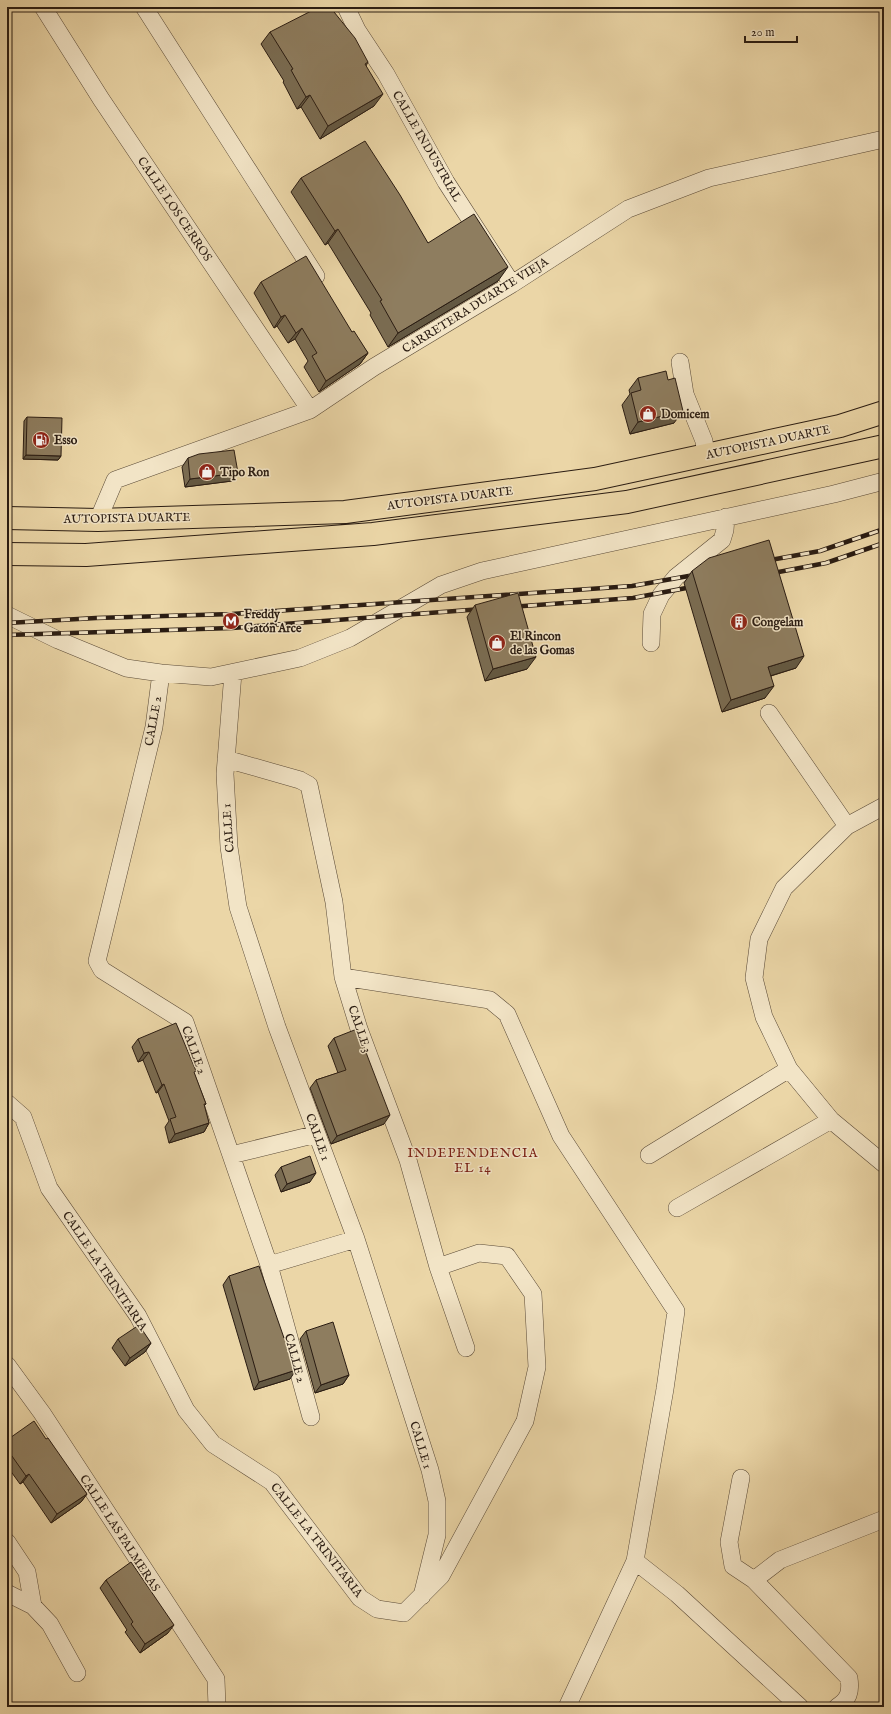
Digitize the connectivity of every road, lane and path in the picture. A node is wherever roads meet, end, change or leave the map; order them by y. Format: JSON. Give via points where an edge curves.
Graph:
{"nodes":[{"id":1,"x":43,"y":7,"type":"edge"},
{"id":2,"x":144,"y":7,"type":"edge"},
{"id":3,"x":346,"y":7,"type":"edge"},
{"id":4,"x":884,"y":139,"type":"edge"},
{"id":5,"x":512,"y":284,"type":"junction"},
{"id":6,"x":323,"y":287,"type":"edge"},
{"id":7,"x":680,"y":362,"type":"dead end"},
{"id":8,"x":310,"y":410,"type":"junction"},
{"id":9,"x":884,"y":412,"type":"edge"},
{"id":10,"x":884,"y":446,"type":"edge"},
{"id":11,"x":706,"y":455,"type":"junction"},
{"id":12,"x":884,"y":481,"type":"edge"},
{"id":13,"x":726,"y":517,"type":"junction"},
{"id":14,"x":7,"y":518,"type":"edge"},
{"id":15,"x":98,"y":520,"type":"junction"},
{"id":16,"x":7,"y":554,"type":"edge"},
{"id":17,"x":7,"y":615,"type":"edge"},
{"id":18,"x":651,"y":643,"type":"dead end"},
{"id":19,"x":161,"y":673,"type":"junction"},
{"id":20,"x":233,"y":673,"type":"junction"},
{"id":21,"x":769,"y":713,"type":"dead end"},
{"id":22,"x":226,"y":759,"type":"junction"},
{"id":23,"x":884,"y":806,"type":"edge"},
{"id":24,"x":847,"y":826,"type":"junction"},
{"id":25,"x":343,"y":977,"type":"junction"},
{"id":26,"x":789,"y":1069,"type":"junction"},
{"id":27,"x":7,"y":1103,"type":"edge"},
{"id":28,"x":831,"y":1120,"type":"junction"},
{"id":29,"x":317,"y":1134,"type":"junction"},
{"id":30,"x":648,"y":1155,"type":"dead end"},
{"id":31,"x":231,"y":1156,"type":"junction"},
{"id":32,"x":884,"y":1164,"type":"edge"},
{"id":33,"x":677,"y":1208,"type":"dead end"},
{"id":34,"x":356,"y":1239,"type":"junction"},
{"id":35,"x":269,"y":1265,"type":"junction"},
{"id":36,"x":438,"y":1267,"type":"junction"},
{"id":37,"x":466,"y":1348,"type":"dead end"},
{"id":38,"x":7,"y":1365,"type":"edge"},
{"id":39,"x":311,"y":1416,"type":"dead end"},
{"id":40,"x":742,"y":1478,"type":"dead end"},
{"id":41,"x":884,"y":1519,"type":"edge"},
{"id":42,"x":7,"y":1542,"type":"edge"},
{"id":43,"x":635,"y":1561,"type":"junction"},
{"id":44,"x":754,"y":1580,"type":"junction"},
{"id":45,"x":7,"y":1593,"type":"edge"},
{"id":46,"x":422,"y":1596,"type":"junction"},
{"id":47,"x":33,"y":1606,"type":"junction"},
{"id":48,"x":77,"y":1673,"type":"dead end"},
{"id":49,"x":217,"y":1707,"type":"edge"},
{"id":50,"x":567,"y":1707,"type":"edge"},
{"id":51,"x":800,"y":1707,"type":"edge"},
{"id":52,"x":837,"y":1707,"type":"edge"}],
"edges":[{"from":1,"to":8,"type":"street","name":"CALLE LOS CERROS","via":[[101,99]]},
{"from":2,"to":6,"type":"street"},
{"from":3,"to":5,"type":"street","name":"CALLE INDUSTRIAL","via":[[446,182]]},
{"from":4,"to":5,"type":"street","name":"CARRETERA DUARTE VIEJA","via":[[709,178],[628,209]]},
{"from":5,"to":8,"type":"street","name":"CARRETERA DUARTE VIEJA","via":[[370,361]]},
{"from":7,"to":11,"type":"street","via":[[684,394],[704,441]]},
{"from":8,"to":15,"type":"street","name":"CARRETERA DUARTE VIEJA","via":[[115,480]]},
{"from":9,"to":11,"type":"highway","name":"AUTOPISTA DUARTE","via":[[840,426]]},
{"from":10,"to":16,"type":"highway","via":[[627,502],[373,534],[146,552],[86,555]]},
{"from":11,"to":15,"type":"highway","name":"AUTOPISTA DUARTE","via":[[595,479],[345,512]]},
{"from":12,"to":13,"type":"street"},
{"from":13,"to":18,"type":"street","via":[[722,540],[676,577],[661,595],[652,614]]},
{"from":13,"to":20,"type":"street","via":[[482,571],[441,585],[350,638],[307,655]]},
{"from":14,"to":15,"type":"highway","name":"AUTOPISTA DUARTE"},
{"from":17,"to":19,"type":"street","via":[[58,640],[120,665]]},
{"from":19,"to":20,"type":"street","via":[[211,677]]},
{"from":19,"to":31,"type":"street","name":"CALLE 2","via":[[154,727],[97,961],[102,970],[185,1022]]},
{"from":20,"to":22,"type":"street","name":"CALLE 1"},
{"from":21,"to":24,"type":"street"},
{"from":22,"to":25,"type":"street","name":"CALLE 3","via":[[300,780],[309,785],[334,902]]},
{"from":22,"to":29,"type":"street","name":"CALLE 1","via":[[229,847],[238,907],[277,1027]]},
{"from":23,"to":24,"type":"street"},
{"from":24,"to":26,"type":"street","via":[[784,888],[759,939],[754,978],[764,1017]]},
{"from":25,"to":36,"type":"street","name":"CALLE 3","via":[[359,1029],[408,1160]]},
{"from":25,"to":43,"type":"street","via":[[490,1000],[507,1014],[561,1136],[676,1311]]},
{"from":26,"to":28,"type":"street"},
{"from":26,"to":30,"type":"street"},
{"from":27,"to":46,"type":"street","name":"CALLE LA TRINITARIA","via":[[23,1117],[49,1188],[138,1316],[186,1410],[213,1444],[272,1482],[360,1598],[377,1609],[404,1613]]},
{"from":28,"to":32,"type":"street"},
{"from":28,"to":33,"type":"street"},
{"from":29,"to":31,"type":"street"},
{"from":29,"to":34,"type":"street","name":"CALLE 1"},
{"from":31,"to":35,"type":"street","name":"CALLE 2"},
{"from":34,"to":35,"type":"street"},
{"from":34,"to":46,"type":"street","name":"CALLE 1","via":[[430,1470],[437,1501],[437,1535]]},
{"from":35,"to":39,"type":"street","name":"CALLE 2"},
{"from":36,"to":37,"type":"street","name":"CALLE 3"},
{"from":36,"to":46,"type":"street","name":"CALLE LA TRINITARIA","via":[[479,1253],[507,1256],[533,1294],[537,1367],[525,1421],[441,1576]]},
{"from":38,"to":49,"type":"street","name":"CALLE LAS PALMERAS","via":[[42,1413],[216,1679]]},
{"from":40,"to":44,"type":"street","via":[[729,1542],[733,1566]]},
{"from":41,"to":44,"type":"street","via":[[780,1560]]},
{"from":42,"to":47,"type":"street","via":[[27,1572]]},
{"from":43,"to":50,"type":"street"},
{"from":43,"to":51,"type":"street","via":[[677,1594]]},
{"from":44,"to":52,"type":"street","via":[[849,1678],[851,1690],[846,1701]]},
{"from":45,"to":47,"type":"street"},
{"from":47,"to":48,"type":"street","via":[[50,1624]]}]}
